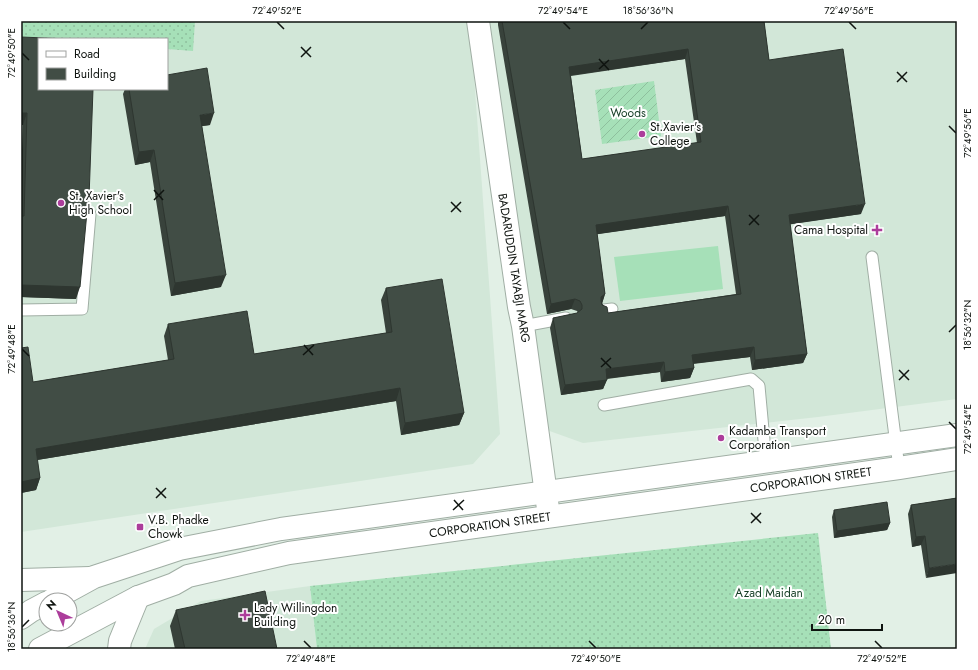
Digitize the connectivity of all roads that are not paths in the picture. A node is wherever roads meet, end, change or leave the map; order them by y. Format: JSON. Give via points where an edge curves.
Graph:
{"nodes":[{"id":1,"x":478,"y":21,"type":"edge"},
{"id":2,"x":90,"y":214,"type":"edge"},
{"id":3,"x":872,"y":257,"type":"dead end"},
{"id":4,"x":21,"y":310,"type":"edge"},
{"id":5,"x":572,"y":316,"type":"edge"},
{"id":6,"x":523,"y":326,"type":"junction"},
{"id":7,"x":604,"y":405,"type":"dead end"},
{"id":8,"x":957,"y":436,"type":"edge"},
{"id":9,"x":896,"y":444,"type":"junction"},
{"id":10,"x":957,"y":459,"type":"edge"},
{"id":11,"x":766,"y":462,"type":"junction"},
{"id":12,"x":899,"y":468,"type":"junction"},
{"id":13,"x":546,"y":492,"type":"junction"},
{"id":14,"x":550,"y":516,"type":"junction"},
{"id":15,"x":94,"y":577,"type":"junction"},
{"id":16,"x":21,"y":580,"type":"edge"},
{"id":17,"x":67,"y":592,"type":"edge"},
{"id":18,"x":138,"y":597,"type":"junction"},
{"id":19,"x":38,"y":607,"type":"edge"},
{"id":20,"x":21,"y":618,"type":"edge"},
{"id":21,"x":40,"y":649,"type":"edge"},
{"id":22,"x":120,"y":649,"type":"edge"}],
"edges":[{"from":1,"to":6,"type":"main road","name":"BADARUDDIN TAYABJI MARG"},
{"from":2,"to":4,"type":"lane","via":[[82,309]]},
{"from":3,"to":9,"type":"lane"},
{"from":5,"to":6,"type":"lane"},
{"from":6,"to":13,"type":"main road","name":"BADARUDDIN TAYABJI MARG"},
{"from":7,"to":11,"type":"lane","via":[[751,379],[758,386]]},
{"from":8,"to":9,"type":"main road","name":"CORPORATION STREET"},
{"from":9,"to":11,"type":"main road","name":"CORPORATION STREET"},
{"from":9,"to":12,"type":"lane"},
{"from":10,"to":12,"type":"main road","name":"CORPORATION STREET"},
{"from":11,"to":13,"type":"main road","name":"CORPORATION STREET"},
{"from":12,"to":14,"type":"main road","name":"CORPORATION STREET"},
{"from":13,"to":14,"type":"main road","name":"BADARUDDIN TAYABJI MARG"},
{"from":13,"to":15,"type":"main road","name":"CORPORATION STREET","via":[[281,529],[179,549]]},
{"from":14,"to":18,"type":"main road","name":"CORPORATION STREET","via":[[289,553],[188,576]]},
{"from":15,"to":16,"type":"main road"},
{"from":15,"to":17,"type":"main road","name":"CORPORATION STREET"},
{"from":18,"to":21,"type":"main road","name":"CORPORATION STREET"},
{"from":18,"to":22,"type":"main road","via":[[120,642]]},
{"from":19,"to":20,"type":"main road"}]}
